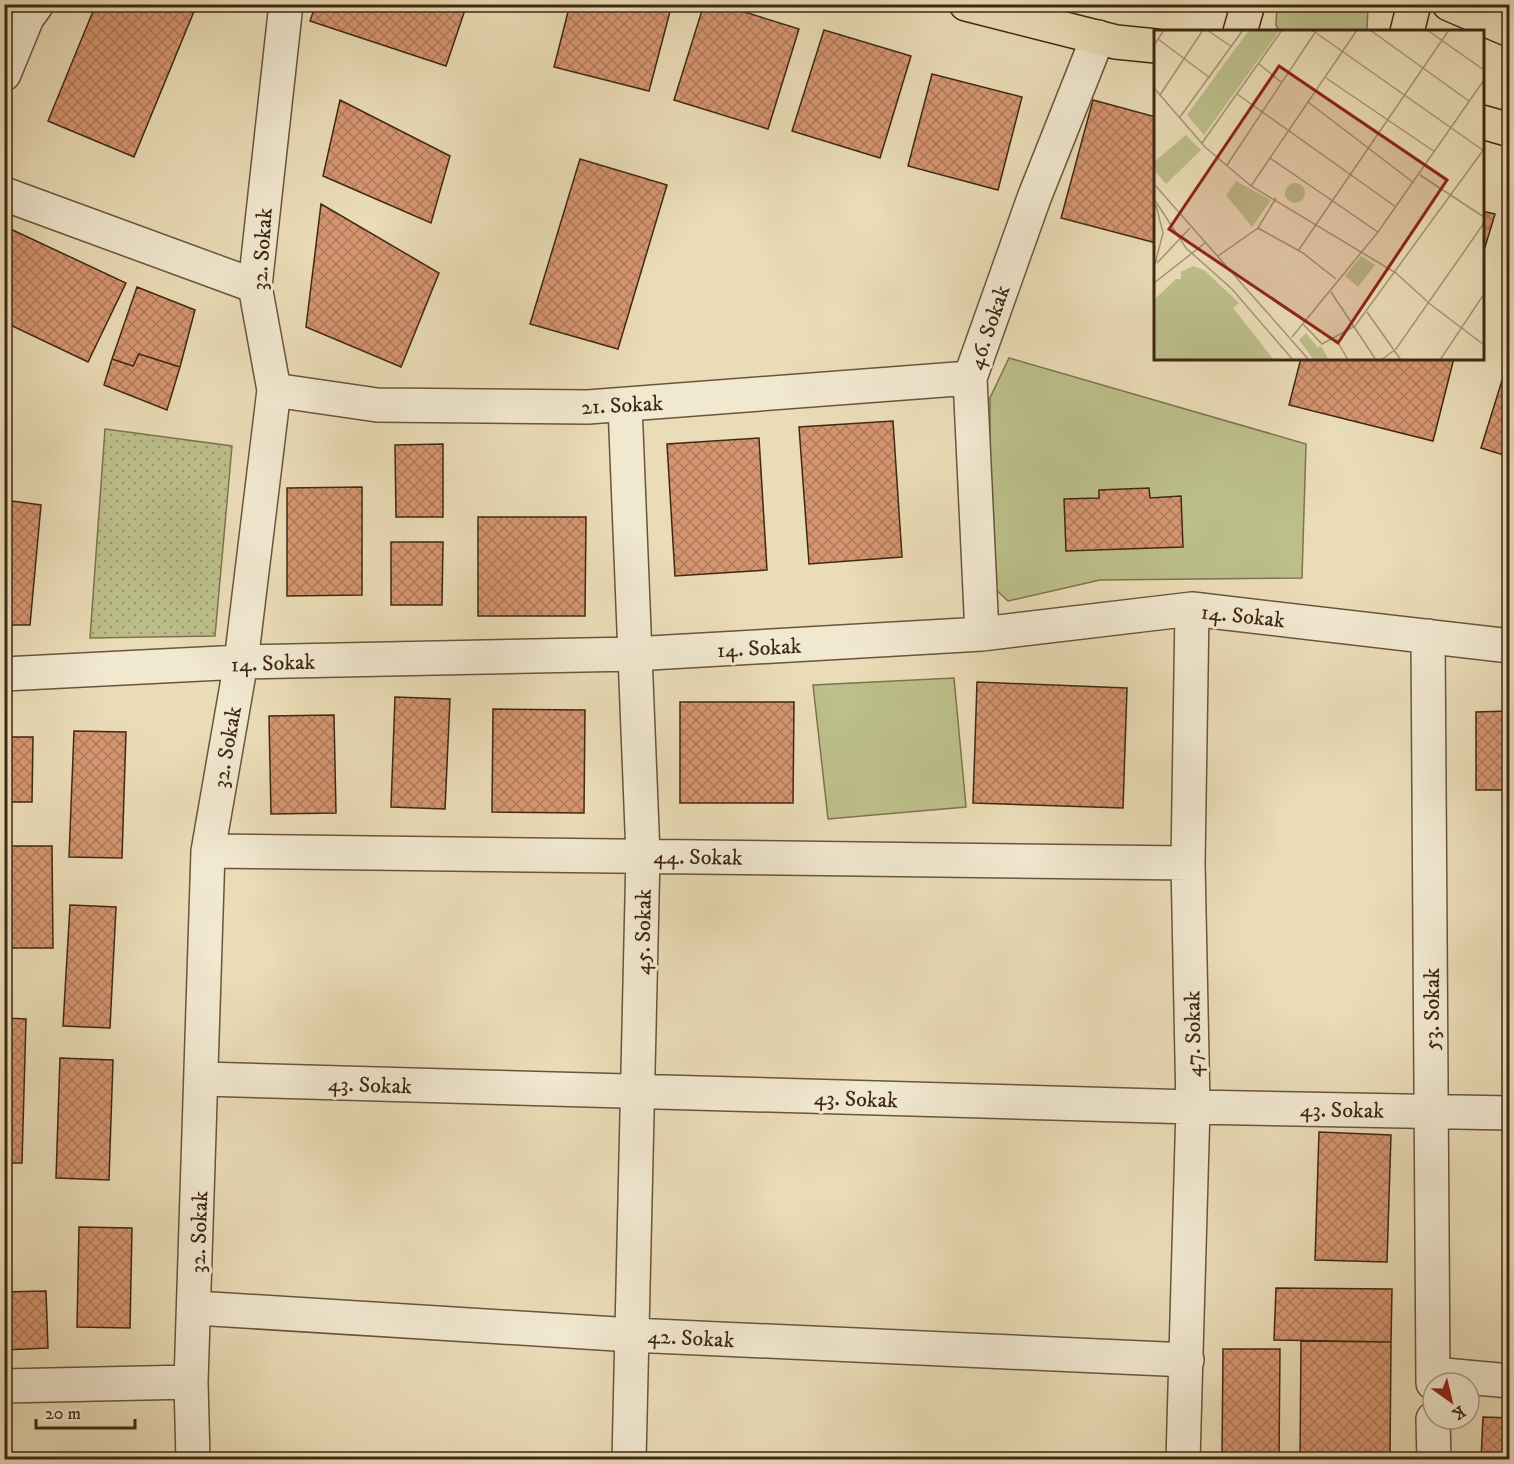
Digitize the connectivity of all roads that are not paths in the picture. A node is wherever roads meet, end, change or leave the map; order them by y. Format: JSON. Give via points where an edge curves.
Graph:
{"nodes":[{"id":1,"x":286,"y":4,"type":"edge"},
{"id":2,"x":966,"y":4,"type":"edge"},
{"id":3,"x":1248,"y":4,"type":"edge"},
{"id":4,"x":1414,"y":4,"type":"edge"},
{"id":5,"x":1449,"y":4,"type":"edge"},
{"id":6,"x":23,"y":10,"type":"edge"},
{"id":7,"x":1241,"y":30,"type":"edge"},
{"id":8,"x":1408,"y":30,"type":"edge"},
{"id":9,"x":1509,"y":30,"type":"edge"},
{"id":10,"x":1098,"y":37,"type":"junction"},
{"id":11,"x":1154,"y":46,"type":"edge"},
{"id":12,"x":4,"y":74,"type":"edge"},
{"id":13,"x":1484,"y":123,"type":"edge"},
{"id":14,"x":1509,"y":129,"type":"edge"},
{"id":15,"x":4,"y":194,"type":"edge"},
{"id":16,"x":255,"y":286,"type":"junction"},
{"id":17,"x":970,"y":378,"type":"junction"},
{"id":18,"x":274,"y":390,"type":"junction"},
{"id":19,"x":625,"y":405,"type":"junction"},
{"id":20,"x":1192,"y":609,"type":"junction"},
{"id":21,"x":982,"y":634,"type":"junction"},
{"id":22,"x":1428,"y":636,"type":"junction"},
{"id":23,"x":1509,"y":646,"type":"edge"},
{"id":24,"x":633,"y":654,"type":"junction"},
{"id":25,"x":241,"y":662,"type":"junction"},
{"id":26,"x":4,"y":674,"type":"edge"},
{"id":27,"x":208,"y":851,"type":"junction"},
{"id":28,"x":643,"y":855,"type":"junction"},
{"id":29,"x":1188,"y":863,"type":"junction"},
{"id":30,"x":202,"y":1079,"type":"junction"},
{"id":31,"x":638,"y":1091,"type":"junction"},
{"id":32,"x":1193,"y":1107,"type":"junction"},
{"id":33,"x":1431,"y":1110,"type":"junction"},
{"id":34,"x":1509,"y":1113,"type":"edge"},
{"id":35,"x":196,"y":1308,"type":"junction"},
{"id":36,"x":632,"y":1335,"type":"junction"},
{"id":37,"x":1187,"y":1360,"type":"junction"},
{"id":38,"x":1433,"y":1371,"type":"edge"},
{"id":39,"x":1481,"y":1380,"type":"edge"},
{"id":40,"x":1509,"y":1381,"type":"edge"},
{"id":41,"x":191,"y":1382,"type":"junction"},
{"id":42,"x":4,"y":1386,"type":"edge"},
{"id":43,"x":1433,"y":1431,"type":"edge"},
{"id":44,"x":193,"y":1460,"type":"edge"},
{"id":45,"x":629,"y":1460,"type":"edge"},
{"id":46,"x":1183,"y":1460,"type":"edge"},
{"id":47,"x":1434,"y":1460,"type":"edge"}],
"edges":[{"from":1,"to":16,"type":"street","name":"32. Sokak"},
{"from":2,"to":10,"type":"main road"},
{"from":3,"to":7,"type":"main road"},
{"from":4,"to":8,"type":"main road"},
{"from":5,"to":9,"type":"main road"},
{"from":6,"to":12,"type":"street"},
{"from":10,"to":11,"type":"main road"},
{"from":10,"to":17,"type":"street","name":"46. Sokak","via":[[1034,198]]},
{"from":13,"to":14,"type":"main road"},
{"from":15,"to":16,"type":"street"},
{"from":16,"to":18,"type":"street","name":"32. Sokak"},
{"from":17,"to":19,"type":"street","name":"21. Sokak"},
{"from":17,"to":21,"type":"street","name":"46. Sokak"},
{"from":18,"to":19,"type":"street","name":"21. Sokak","via":[[377,405]]},
{"from":18,"to":25,"type":"street","name":"32. Sokak"},
{"from":19,"to":24,"type":"street","name":"45. Sokak"},
{"from":20,"to":21,"type":"street","name":"14. Sokak"},
{"from":20,"to":22,"type":"street","name":"14. Sokak"},
{"from":20,"to":29,"type":"street","name":"47. Sokak"},
{"from":21,"to":24,"type":"street","name":"14. Sokak"},
{"from":22,"to":23,"type":"street","name":"14. Sokak"},
{"from":22,"to":33,"type":"street","name":"53. Sokak"},
{"from":24,"to":25,"type":"street","name":"14. Sokak"},
{"from":24,"to":28,"type":"street","name":"45. Sokak"},
{"from":25,"to":26,"type":"street","name":"14. Sokak"},
{"from":25,"to":27,"type":"street","name":"32. Sokak"},
{"from":27,"to":28,"type":"street","name":"44. Sokak"},
{"from":27,"to":30,"type":"street","name":"32. Sokak"},
{"from":28,"to":29,"type":"street","name":"44. Sokak"},
{"from":28,"to":31,"type":"street","name":"45. Sokak"},
{"from":29,"to":32,"type":"street","name":"47. Sokak"},
{"from":30,"to":31,"type":"street","name":"43. Sokak"},
{"from":30,"to":35,"type":"street","name":"32. Sokak"},
{"from":31,"to":32,"type":"street","name":"43. Sokak"},
{"from":31,"to":36,"type":"street","name":"45. Sokak"},
{"from":32,"to":33,"type":"street","name":"43. Sokak"},
{"from":32,"to":37,"type":"street","name":"47. Sokak"},
{"from":33,"to":34,"type":"street","name":"43. Sokak"},
{"from":33,"to":38,"type":"street","name":"53. Sokak"},
{"from":35,"to":36,"type":"street","name":"42. Sokak"},
{"from":35,"to":41,"type":"street","name":"32. Sokak"},
{"from":36,"to":37,"type":"street","name":"42. Sokak"},
{"from":36,"to":45,"type":"street","name":"45. Sokak"},
{"from":37,"to":46,"type":"street","name":"47. Sokak"},
{"from":39,"to":40,"type":"street"},
{"from":41,"to":42,"type":"street"},
{"from":41,"to":44,"type":"street","name":"32. Sokak"},
{"from":43,"to":47,"type":"street"}]}
